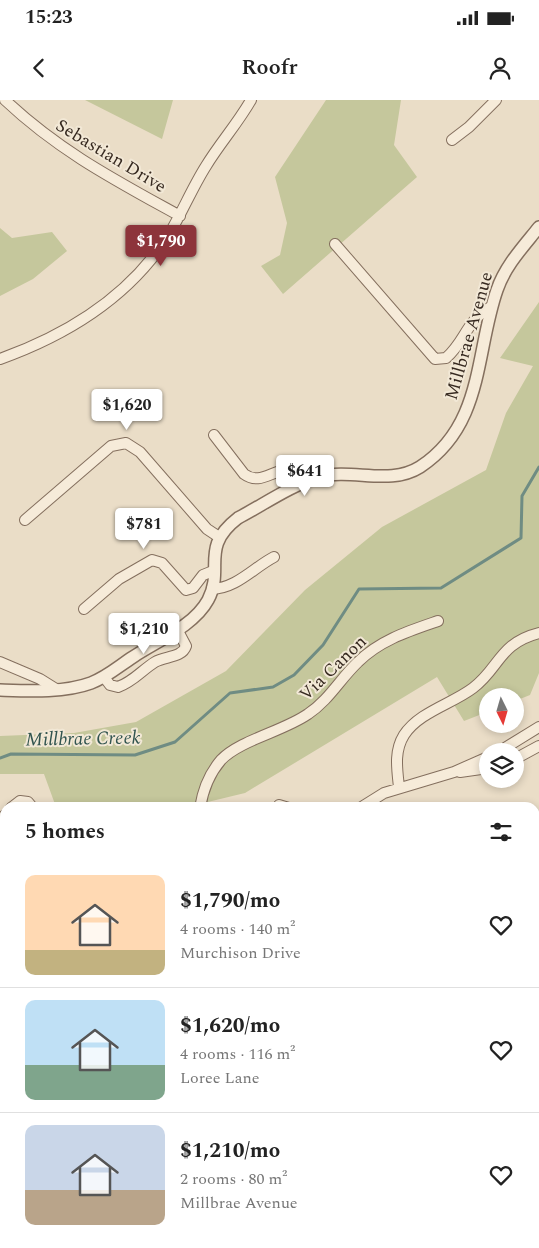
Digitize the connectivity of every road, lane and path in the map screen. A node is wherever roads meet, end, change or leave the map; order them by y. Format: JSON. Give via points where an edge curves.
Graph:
{"nodes":[{"id":1,"x":5,"y":100,"type":"edge"},
{"id":2,"x":251,"y":100,"type":"edge"},
{"id":3,"x":496,"y":100,"type":"edge"},
{"id":4,"x":0,"y":106,"type":"edge"},
{"id":5,"x":452,"y":140,"type":"dead end"},
{"id":6,"x":180,"y":216,"type":"junction"},
{"id":7,"x":539,"y":227,"type":"edge"},
{"id":8,"x":336,"y":244,"type":"dead end"},
{"id":9,"x":492,"y":306,"type":"junction"},
{"id":10,"x":0,"y":359,"type":"edge"},
{"id":11,"x":214,"y":435,"type":"dead end"},
{"id":12,"x":319,"y":477,"type":"junction"},
{"id":13,"x":25,"y":520,"type":"dead end"},
{"id":14,"x":219,"y":537,"type":"junction"},
{"id":15,"x":274,"y":557,"type":"dead end"},
{"id":16,"x":213,"y":571,"type":"junction"},
{"id":17,"x":212,"y":589,"type":"junction"},
{"id":18,"x":84,"y":609,"type":"dead end"},
{"id":19,"x":438,"y":621,"type":"dead end"},
{"id":20,"x":177,"y":629,"type":"junction"},
{"id":21,"x":539,"y":633,"type":"edge"},
{"id":22,"x":0,"y":662,"type":"edge"},
{"id":23,"x":104,"y":677,"type":"junction"},
{"id":24,"x":56,"y":689,"type":"junction"},
{"id":25,"x":0,"y":690,"type":"edge"},
{"id":26,"x":539,"y":727,"type":"edge"},
{"id":27,"x":513,"y":743,"type":"edge"},
{"id":28,"x":539,"y":746,"type":"edge"},
{"id":29,"x":524,"y":754,"type":"edge"},
{"id":30,"x":479,"y":760,"type":"edge"},
{"id":31,"x":479,"y":769,"type":"edge"},
{"id":32,"x":454,"y":772,"type":"junction"},
{"id":33,"x":399,"y":787,"type":"junction"},
{"id":34,"x":202,"y":802,"type":"edge"},
{"id":35,"x":370,"y":802,"type":"edge"}],
"edges":[{"from":1,"to":4,"type":"street"},
{"from":1,"to":6,"type":"street","name":"Sebastian Drive","via":[[66,151]]},
{"from":2,"to":6,"type":"street","via":[[207,165]]},
{"from":3,"to":5,"type":"street"},
{"from":6,"to":10,"type":"street","via":[[152,258],[95,312],[51,339]]},
{"from":7,"to":9,"type":"street","name":"Millbrae Avenue","via":[[508,267]]},
{"from":8,"to":9,"type":"street","via":[[435,359],[451,354],[468,325]]},
{"from":9,"to":12,"type":"street","name":"Millbrae Avenue","via":[[472,395],[456,431],[444,446],[419,468],[404,474]]},
{"from":11,"to":12,"type":"street","via":[[250,479],[283,470],[314,471]]},
{"from":12,"to":14,"type":"street","name":"Millbrae Avenue","via":[[238,518]]},
{"from":13,"to":14,"type":"street","via":[[111,446],[126,443],[140,452],[206,529]]},
{"from":14,"to":16,"type":"street"},
{"from":15,"to":17,"type":"street","via":[[234,584]]},
{"from":16,"to":17,"type":"street"},
{"from":16,"to":18,"type":"street","via":[[186,590],[162,563],[152,560],[119,580]]},
{"from":17,"to":20,"type":"street","via":[[202,609]]},
{"from":19,"to":34,"type":"street","name":"Via Canon","via":[[372,649],[308,715],[223,758],[207,781]]},
{"from":20,"to":23,"type":"street"},
{"from":20,"to":23,"type":"street","via":[[186,646],[181,654],[155,662],[136,678],[118,687],[110,685]]},
{"from":21,"to":33,"type":"street","via":[[508,648],[475,687],[428,714],[405,734],[396,756]]},
{"from":22,"to":24,"type":"street"},
{"from":23,"to":24,"type":"street","via":[[90,684]]},
{"from":24,"to":25,"type":"street"},
{"from":26,"to":27,"type":"street"},
{"from":28,"to":29,"type":"street"},
{"from":30,"to":32,"type":"street"},
{"from":31,"to":32,"type":"street"},
{"from":32,"to":33,"type":"street"},
{"from":33,"to":35,"type":"street"}]}
